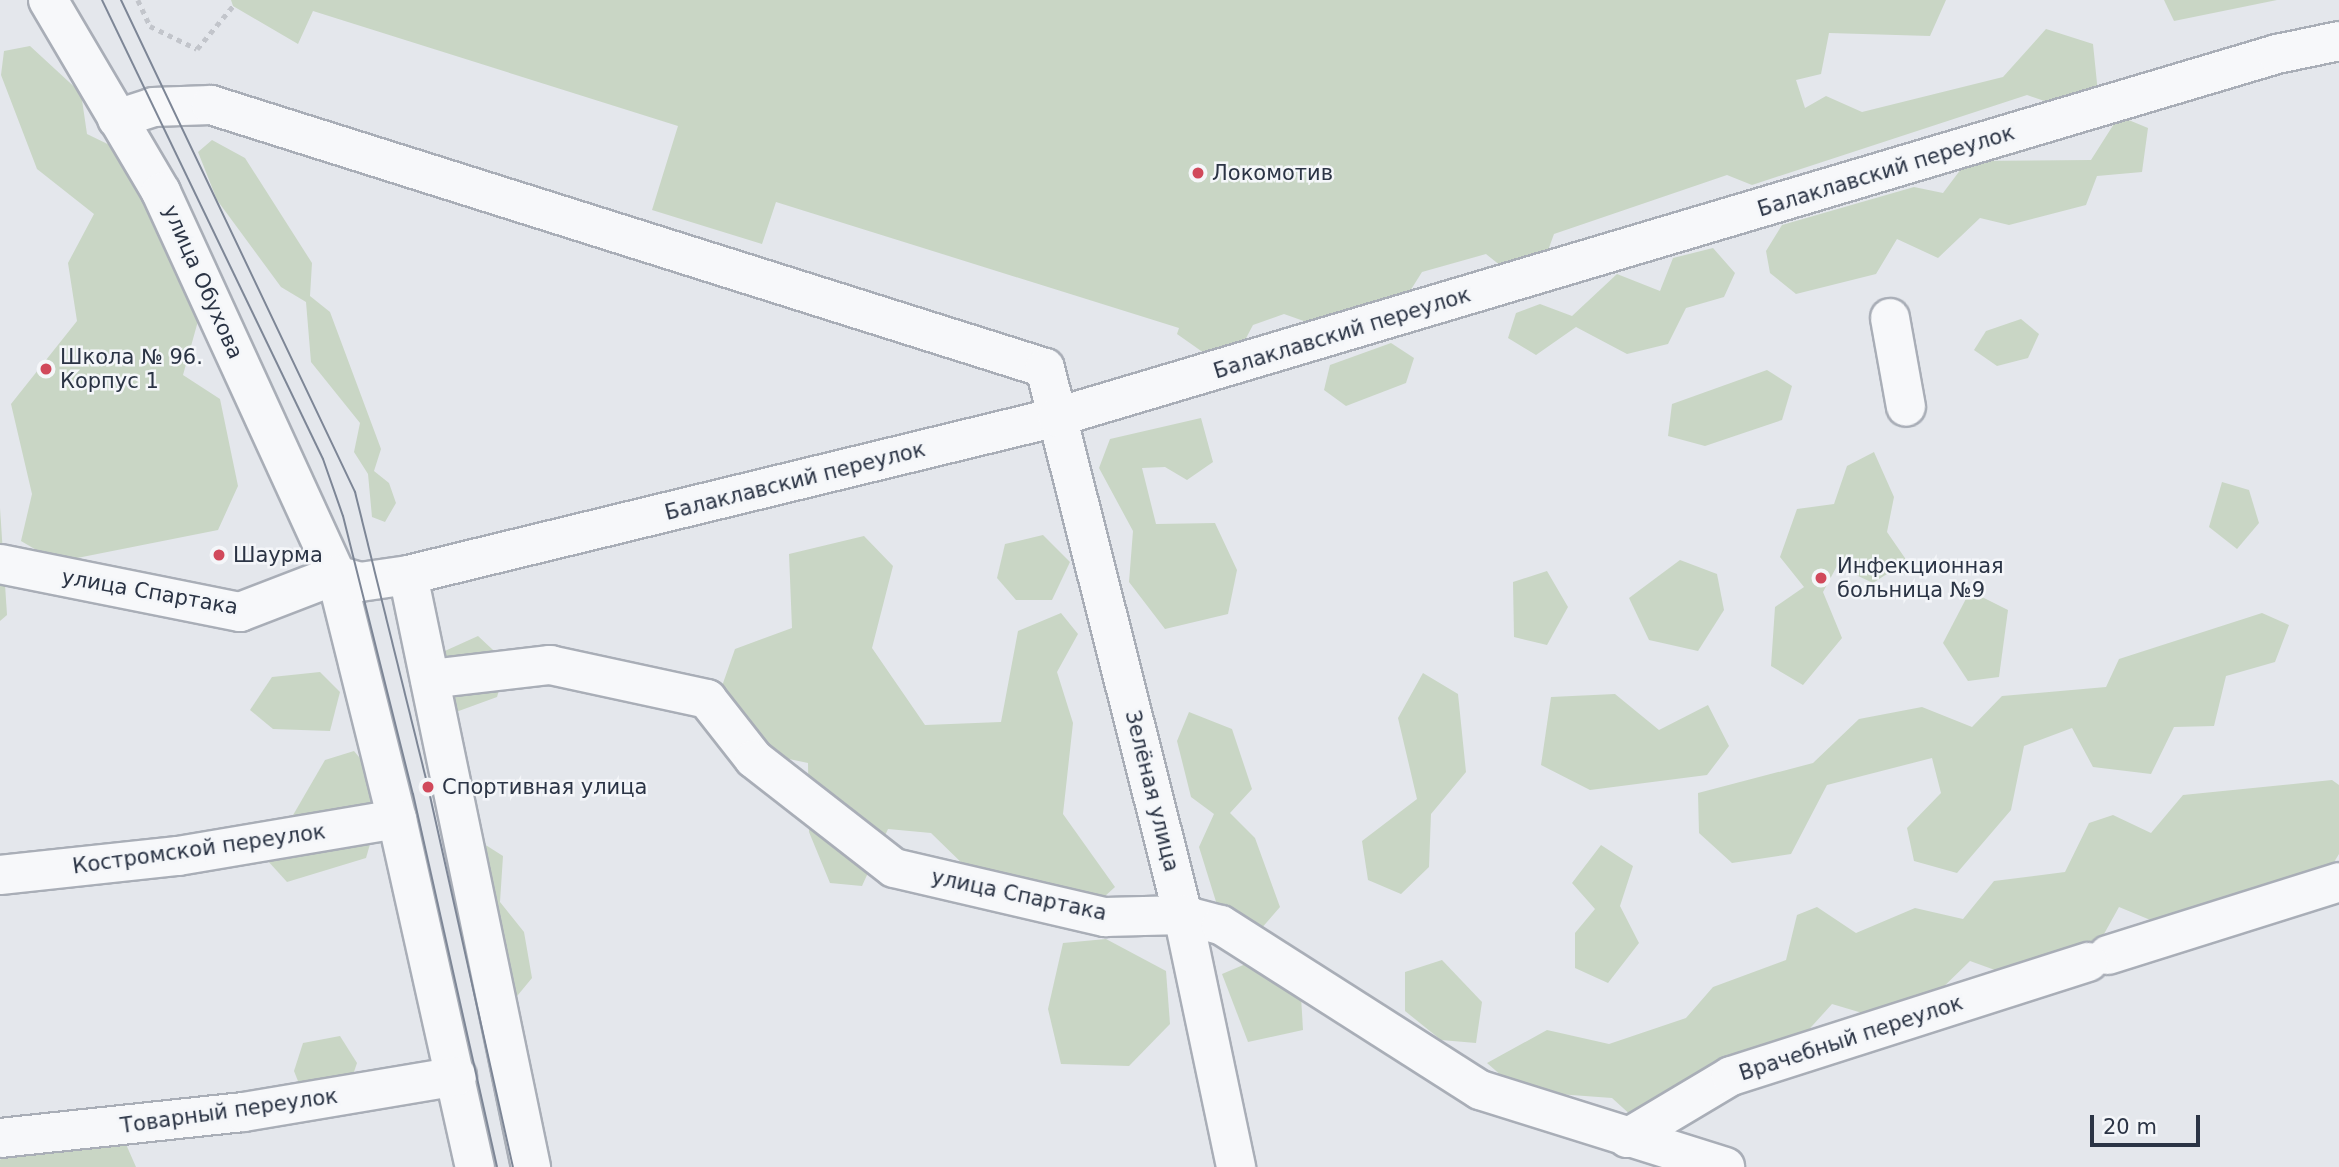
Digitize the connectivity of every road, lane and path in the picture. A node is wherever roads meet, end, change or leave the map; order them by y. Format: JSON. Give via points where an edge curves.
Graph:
{"nodes":[{"id":1,"x":47,"y":0,"type":"edge"},
{"id":2,"x":138,"y":0,"type":"edge"},
{"id":3,"x":233,"y":6,"type":"dead end"},
{"id":4,"x":2339,"y":41,"type":"edge"},
{"id":5,"x":117,"y":119,"type":"junction"},
{"id":6,"x":1889,"y":318,"type":"dead end"},
{"id":7,"x":1906,"y":407,"type":"dead end"},
{"id":8,"x":1057,"y":417,"type":"junction"},
{"id":9,"x":0,"y":564,"type":"edge"},
{"id":10,"x":336,"y":575,"type":"junction"},
{"id":11,"x":408,"y":575,"type":"junction"},
{"id":12,"x":430,"y":679,"type":"junction"},
{"id":13,"x":397,"y":818,"type":"junction"},
{"id":14,"x":0,"y":875,"type":"edge"},
{"id":15,"x":2339,"y":882,"type":"edge"},
{"id":16,"x":1183,"y":915,"type":"junction"},
{"id":17,"x":457,"y":1076,"type":"junction"},
{"id":18,"x":0,"y":1138,"type":"edge"},
{"id":19,"x":1627,"y":1138,"type":"junction"},
{"id":20,"x":475,"y":1167,"type":"edge"},
{"id":21,"x":531,"y":1167,"type":"edge"},
{"id":22,"x":1236,"y":1167,"type":"edge"},
{"id":23,"x":1725,"y":1167,"type":"edge"}],
"edges":[{"from":1,"to":5,"type":"street","name":"улица Обухова"},
{"from":2,"to":3,"type":"path","via":[[150,26],[197,49]]},
{"from":4,"to":8,"type":"street","name":"Балаклавский переулок","via":[[2277,54]]},
{"from":5,"to":8,"type":"street","name":"Зелёная улица","via":[[153,107],[211,105],[1045,368]]},
{"from":5,"to":10,"type":"street","name":"улица Обухова","via":[[162,192]]},
{"from":6,"to":7,"type":"street"},
{"from":8,"to":11,"type":"street","name":"Балаклавский переулок"},
{"from":8,"to":16,"type":"street","name":"Зелёная улица"},
{"from":9,"to":10,"type":"street","name":"улица Спартака","via":[[240,612]]},
{"from":10,"to":11,"type":"street","name":"Балаклавский переулок","via":[[360,582]]},
{"from":10,"to":13,"type":"street"},
{"from":11,"to":12,"type":"street"},
{"from":12,"to":16,"type":"street","name":"улица Спартака","via":[[550,665],[707,699],[754,759],[894,868],[1105,917]]},
{"from":12,"to":21,"type":"street"},
{"from":13,"to":14,"type":"street","name":"Костромской переулок","via":[[178,856]]},
{"from":13,"to":17,"type":"street"},
{"from":15,"to":19,"type":"street","name":"Врачебный переулок","via":[[1731,1076]]},
{"from":16,"to":19,"type":"street","name":"улица Спартака","via":[[1221,925],[1480,1090]]},
{"from":16,"to":22,"type":"street","name":"Зелёная улица"},
{"from":17,"to":18,"type":"street","name":"Товарный переулок","via":[[243,1112]]},
{"from":17,"to":20,"type":"street"},
{"from":19,"to":23,"type":"street","name":"улица Спартака"}]}
